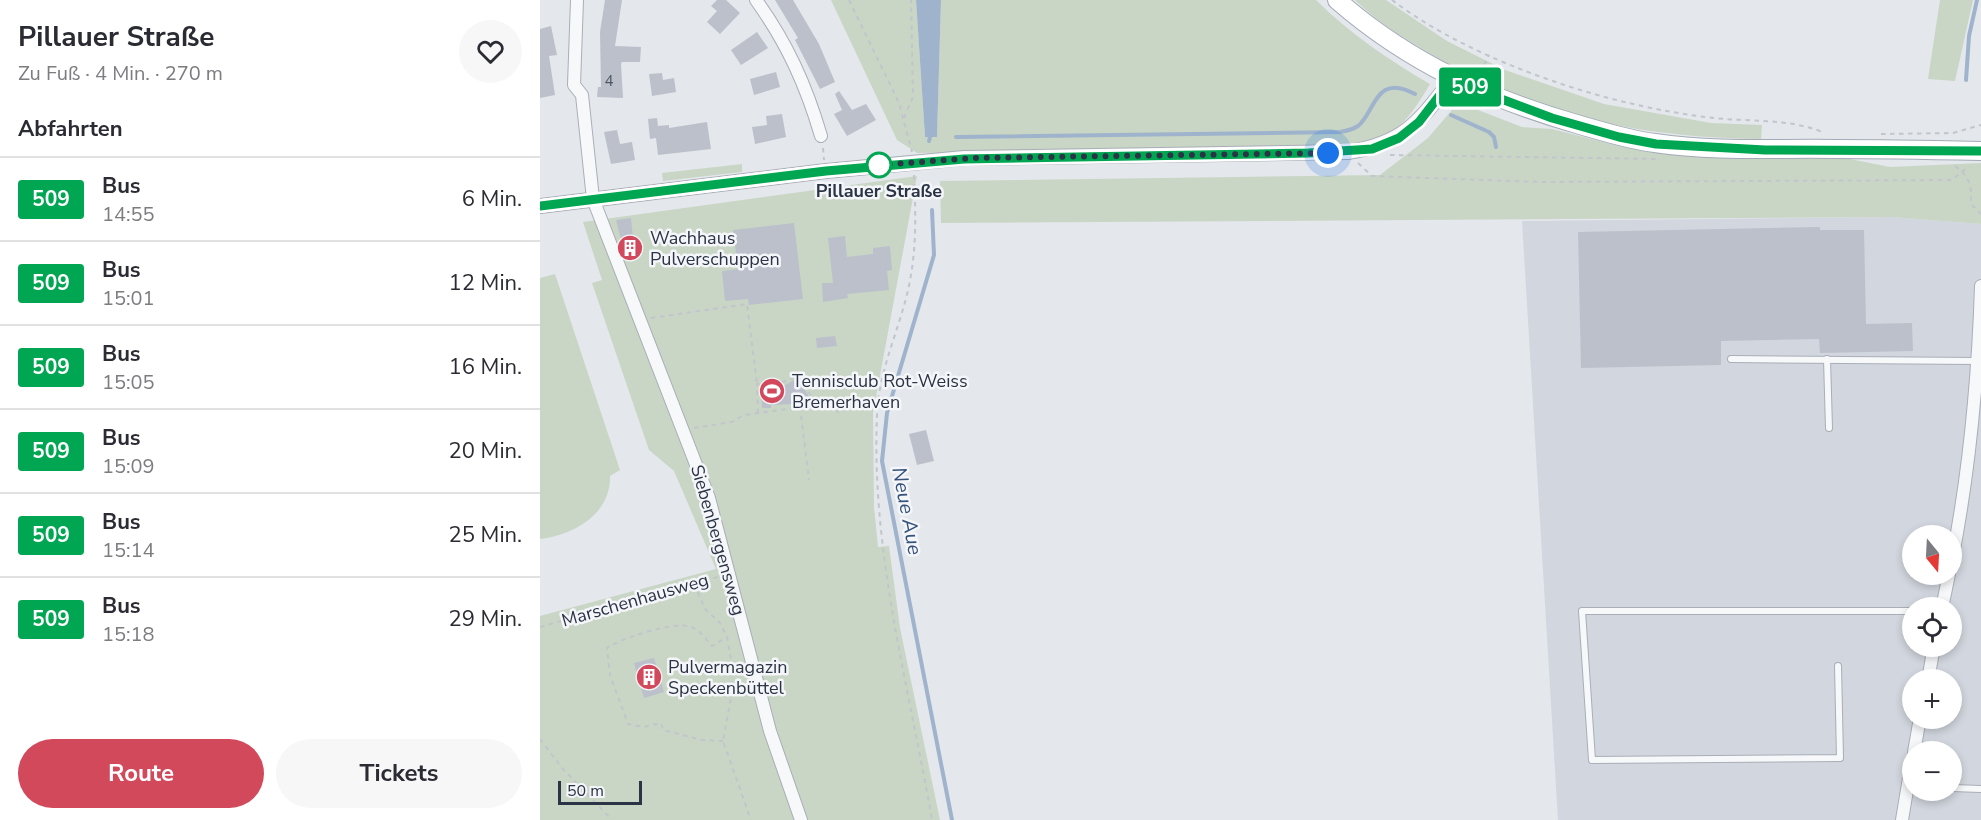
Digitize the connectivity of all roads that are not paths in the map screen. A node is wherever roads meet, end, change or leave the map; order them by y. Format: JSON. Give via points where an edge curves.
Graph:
{"nodes":[{"id":1,"x":577,"y":0,"type":"edge"},
{"id":2,"x":756,"y":0,"type":"edge"},
{"id":3,"x":1337,"y":0,"type":"edge"},
{"id":4,"x":1453,"y":78,"type":"junction"},
{"id":5,"x":821,"y":136,"type":"road end"},
{"id":6,"x":1981,"y":151,"type":"edge"},
{"id":7,"x":593,"y":199,"type":"junction"},
{"id":8,"x":540,"y":206,"type":"edge"},
{"id":9,"x":1981,"y":286,"type":"edge"},
{"id":10,"x":1731,"y":359,"type":"dead end"},
{"id":11,"x":1827,"y":359,"type":"junction"},
{"id":12,"x":1979,"y":361,"type":"junction"},
{"id":13,"x":1830,"y":428,"type":"dead end"},
{"id":14,"x":1959,"y":525,"type":"edge"},
{"id":15,"x":1902,"y":611,"type":"edge"},
{"id":16,"x":1838,"y":666,"type":"dead end"},
{"id":17,"x":1962,"y":788,"type":"edge"},
{"id":18,"x":1981,"y":789,"type":"edge"},
{"id":19,"x":1907,"y":801,"type":"edge"},
{"id":20,"x":801,"y":820,"type":"edge"},
{"id":21,"x":1902,"y":820,"type":"edge"}],
"edges":[{"from":1,"to":7,"type":"street","name":"Siebenbergensweg","via":[[574,85],[582,95]]},
{"from":2,"to":5,"type":"street","via":[[794,60]]},
{"from":3,"to":4,"type":"main road","via":[[1386,39]]},
{"from":4,"to":6,"type":"main road","via":[[1552,118],[1656,144],[1765,150]]},
{"from":4,"to":7,"type":"street","via":[[1419,122],[1399,138],[1372,149],[976,158],[826,171]]},
{"from":7,"to":8,"type":"street"},
{"from":7,"to":20,"type":"street","name":"Siebenbergensweg","via":[[709,498],[770,731]]},
{"from":9,"to":12,"type":"street"},
{"from":10,"to":11,"type":"lane"},
{"from":11,"to":12,"type":"lane"},
{"from":11,"to":13,"type":"lane"},
{"from":12,"to":14,"type":"street"},
{"from":15,"to":16,"type":"lane","via":[[1582,611],[1592,760],[1840,758]]},
{"from":17,"to":18,"type":"lane"},
{"from":19,"to":21,"type":"street"}]}
